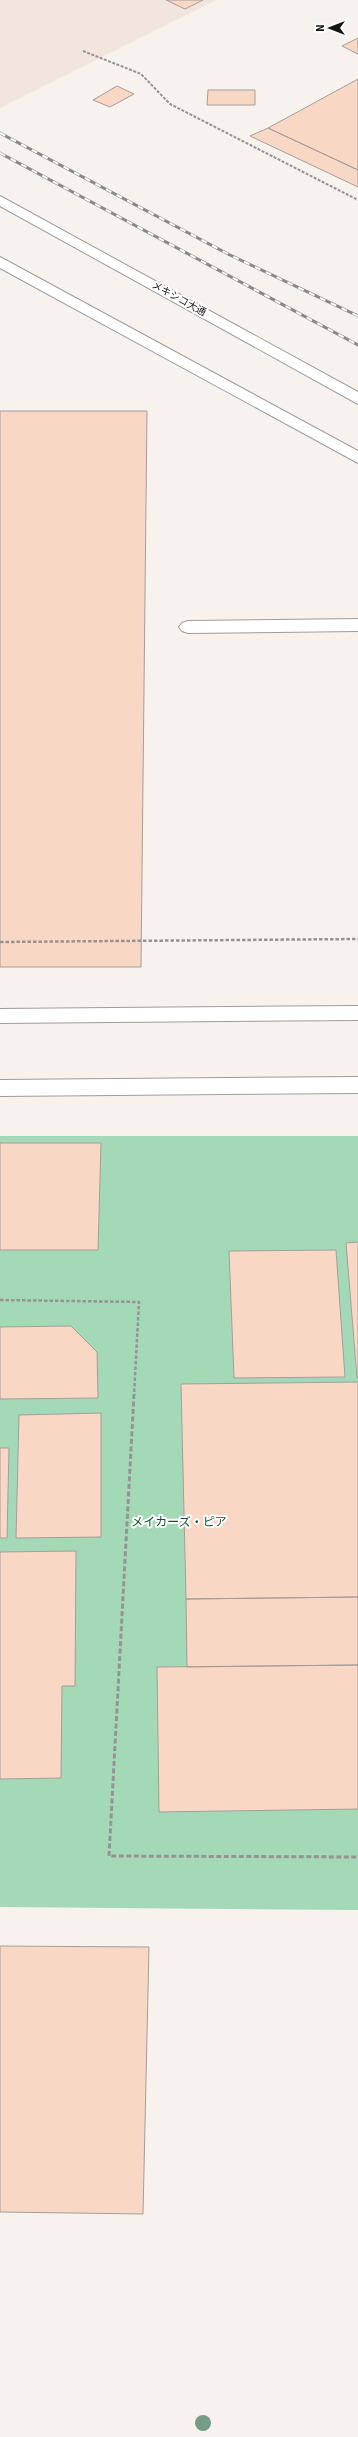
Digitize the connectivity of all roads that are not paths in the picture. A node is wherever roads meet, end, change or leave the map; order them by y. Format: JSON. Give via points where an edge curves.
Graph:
{"nodes":[{"id":1,"x":0,"y":200,"type":"edge"},
{"id":2,"x":0,"y":262,"type":"edge"},
{"id":3,"x":358,"y":399,"type":"edge"},
{"id":4,"x":358,"y":458,"type":"edge"},
{"id":5,"x":358,"y":625,"type":"edge"},
{"id":6,"x":188,"y":628,"type":"dead end"},
{"id":7,"x":358,"y":1013,"type":"edge"},
{"id":8,"x":0,"y":1016,"type":"edge"},
{"id":9,"x":358,"y":1085,"type":"edge"},
{"id":10,"x":0,"y":1088,"type":"edge"}],
"edges":[{"from":1,"to":3,"type":"street","name":"メキシコ大通"},
{"from":2,"to":4,"type":"street"},
{"from":5,"to":6,"type":"street"},
{"from":7,"to":8,"type":"street"},
{"from":9,"to":10,"type":"street"}]}
